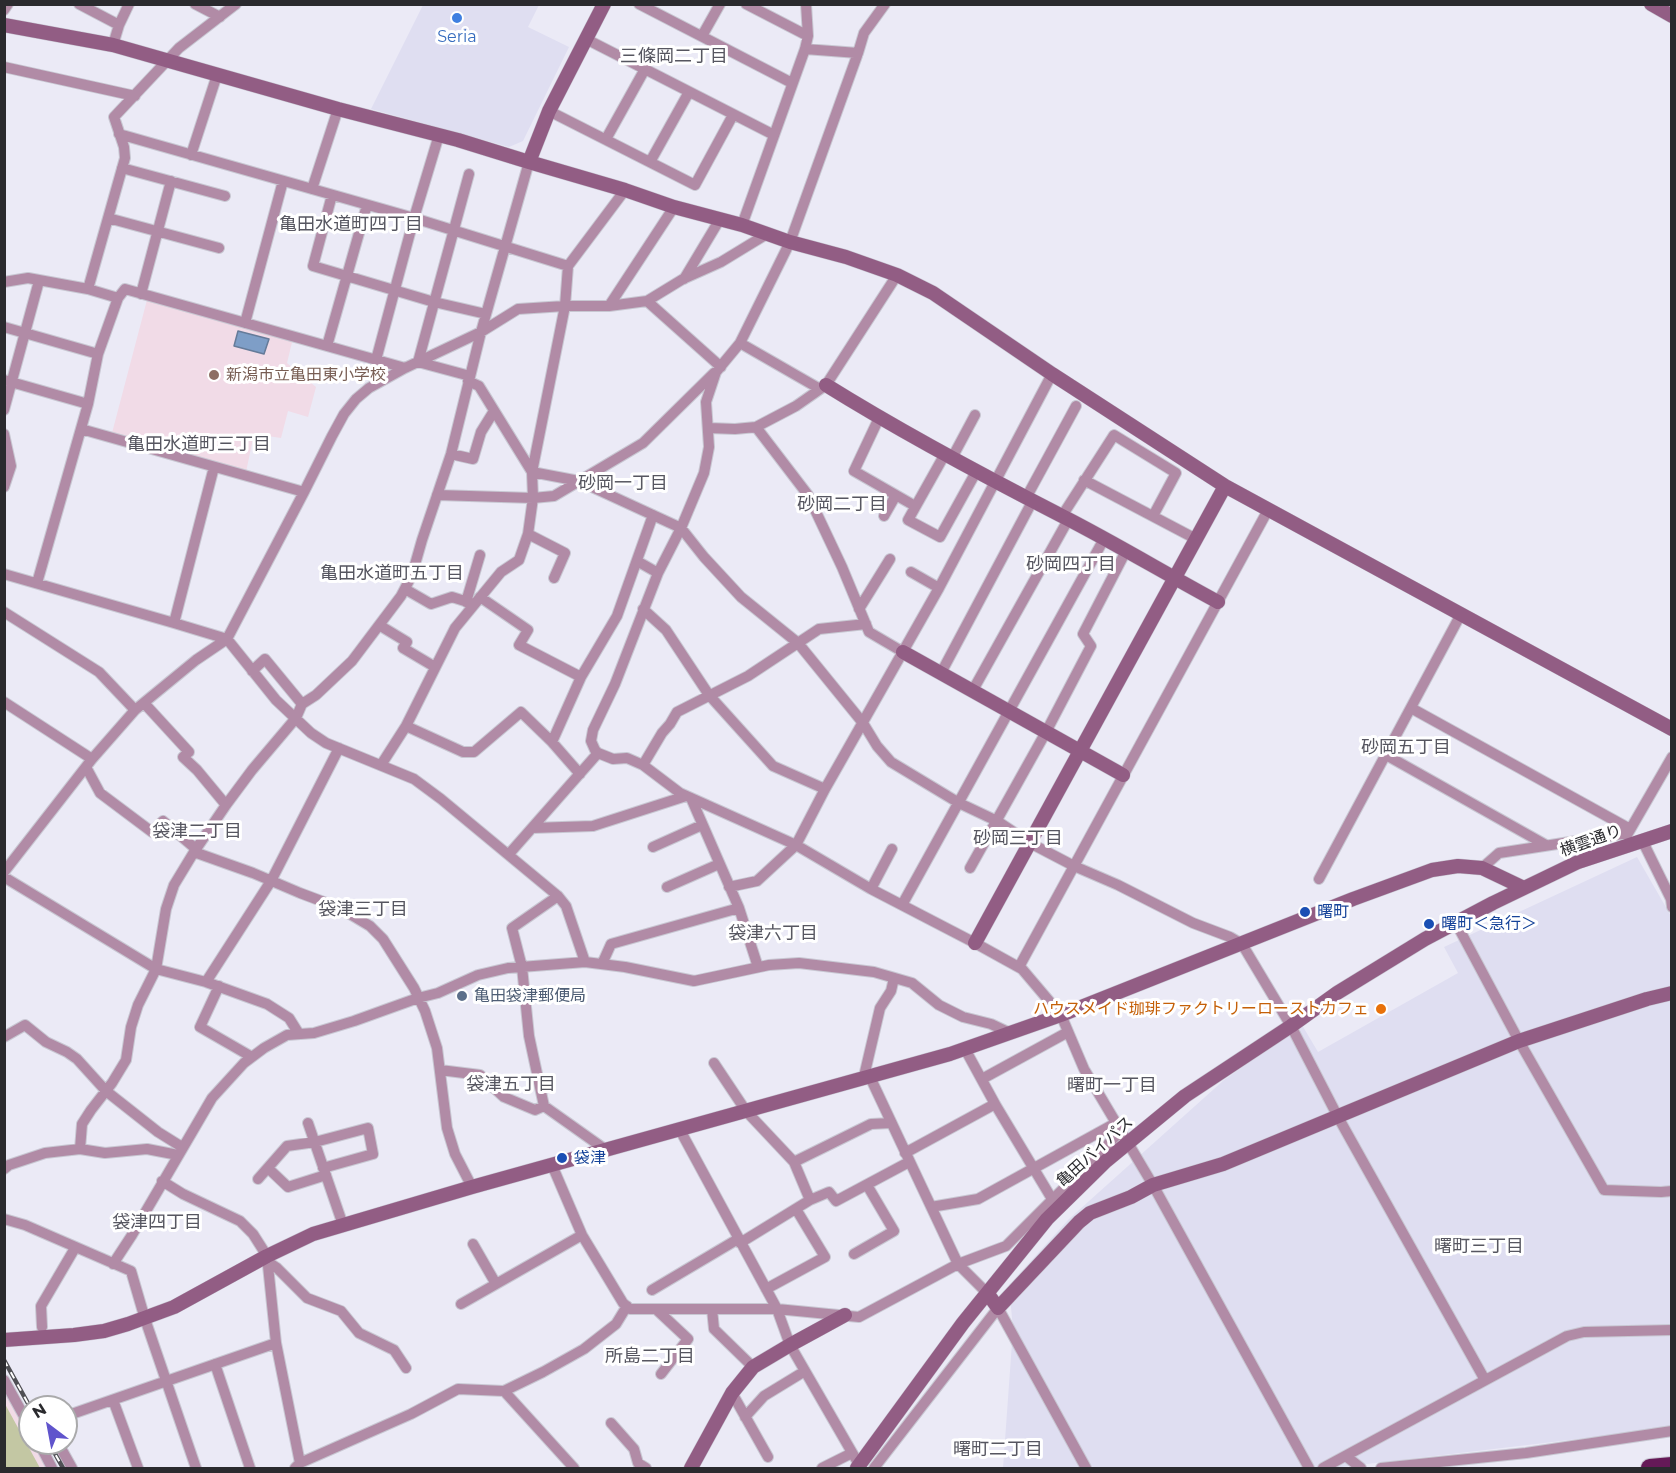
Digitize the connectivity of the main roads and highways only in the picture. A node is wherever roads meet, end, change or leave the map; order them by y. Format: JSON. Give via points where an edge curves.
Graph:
{"nodes":[{"id":1,"x":1671,"y":1466,"type":"edge"},
{"id":2,"x":1650,"y":1468,"type":"edge"}],
"edges":[{"from":1,"to":2,"type":"highway"}]}
